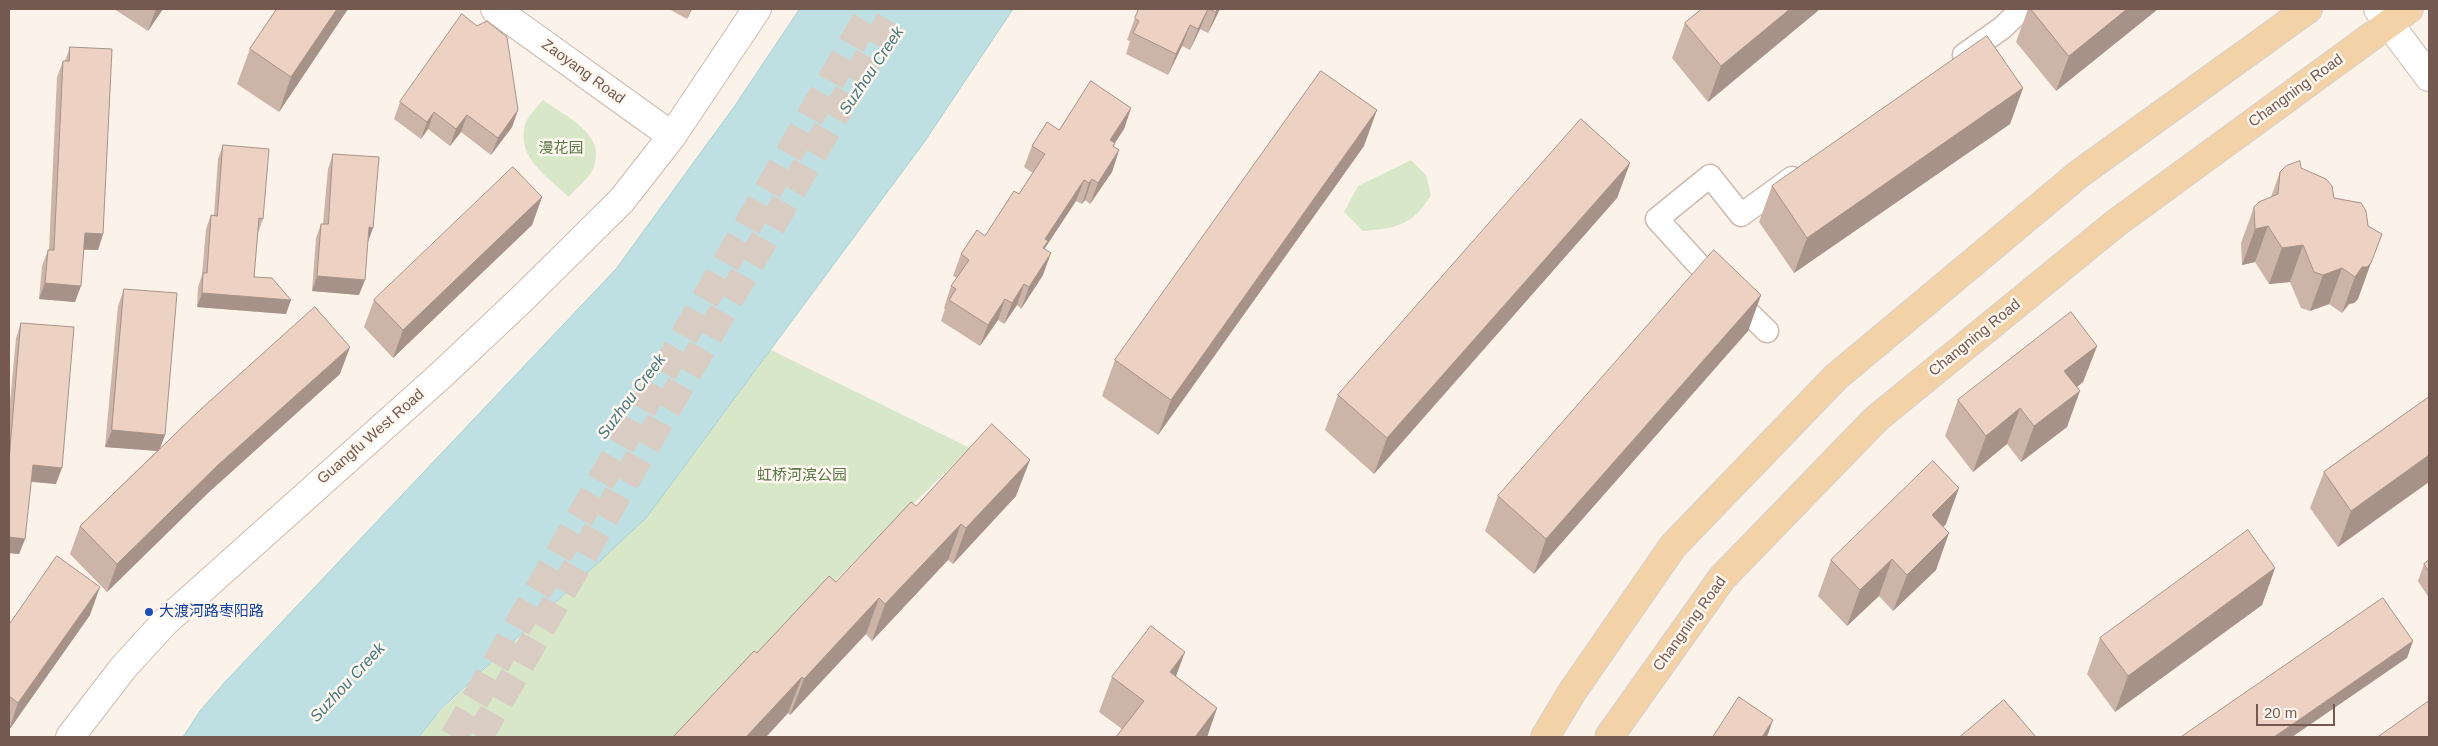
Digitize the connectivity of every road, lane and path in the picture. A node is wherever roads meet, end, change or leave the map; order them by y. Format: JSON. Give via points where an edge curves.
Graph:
{"nodes":[{"id":1,"x":495,"y":9,"type":"edge"},
{"id":2,"x":757,"y":9,"type":"edge"},
{"id":3,"x":2022,"y":9,"type":"edge"},
{"id":4,"x":2308,"y":9,"type":"edge"},
{"id":5,"x":2392,"y":13,"type":"edge"},
{"id":6,"x":1946,"y":67,"type":"edge"},
{"id":7,"x":2429,"y":77,"type":"edge"},
{"id":8,"x":672,"y":136,"type":"junction"},
{"id":9,"x":1812,"y":164,"type":"edge"},
{"id":10,"x":1767,"y":331,"type":"dead end"},
{"id":11,"x":70,"y":737,"type":"edge"},
{"id":12,"x":1545,"y":737,"type":"edge"},
{"id":13,"x":1609,"y":737,"type":"edge"}],
"edges":[{"from":1,"to":8,"type":"street","name":"Zaoyang Road"},
{"from":2,"to":8,"type":"street","name":"Guangfu West Road"},
{"from":3,"to":6,"type":"street","via":[[2002,28]]},
{"from":4,"to":12,"type":"main road","via":[[2079,174],[1836,377],[1673,546],[1572,692]]},
{"from":5,"to":7,"type":"street"},
{"from":5,"to":13,"type":"main road","name":"Changning Road","via":[[2116,223],[1876,419],[1722,578]]},
{"from":8,"to":11,"type":"street","name":"Guangfu West Road","via":[[622,200],[525,296],[165,622],[123,668]]},
{"from":9,"to":10,"type":"street","via":[[1741,215],[1710,176],[1657,219]]}]}
